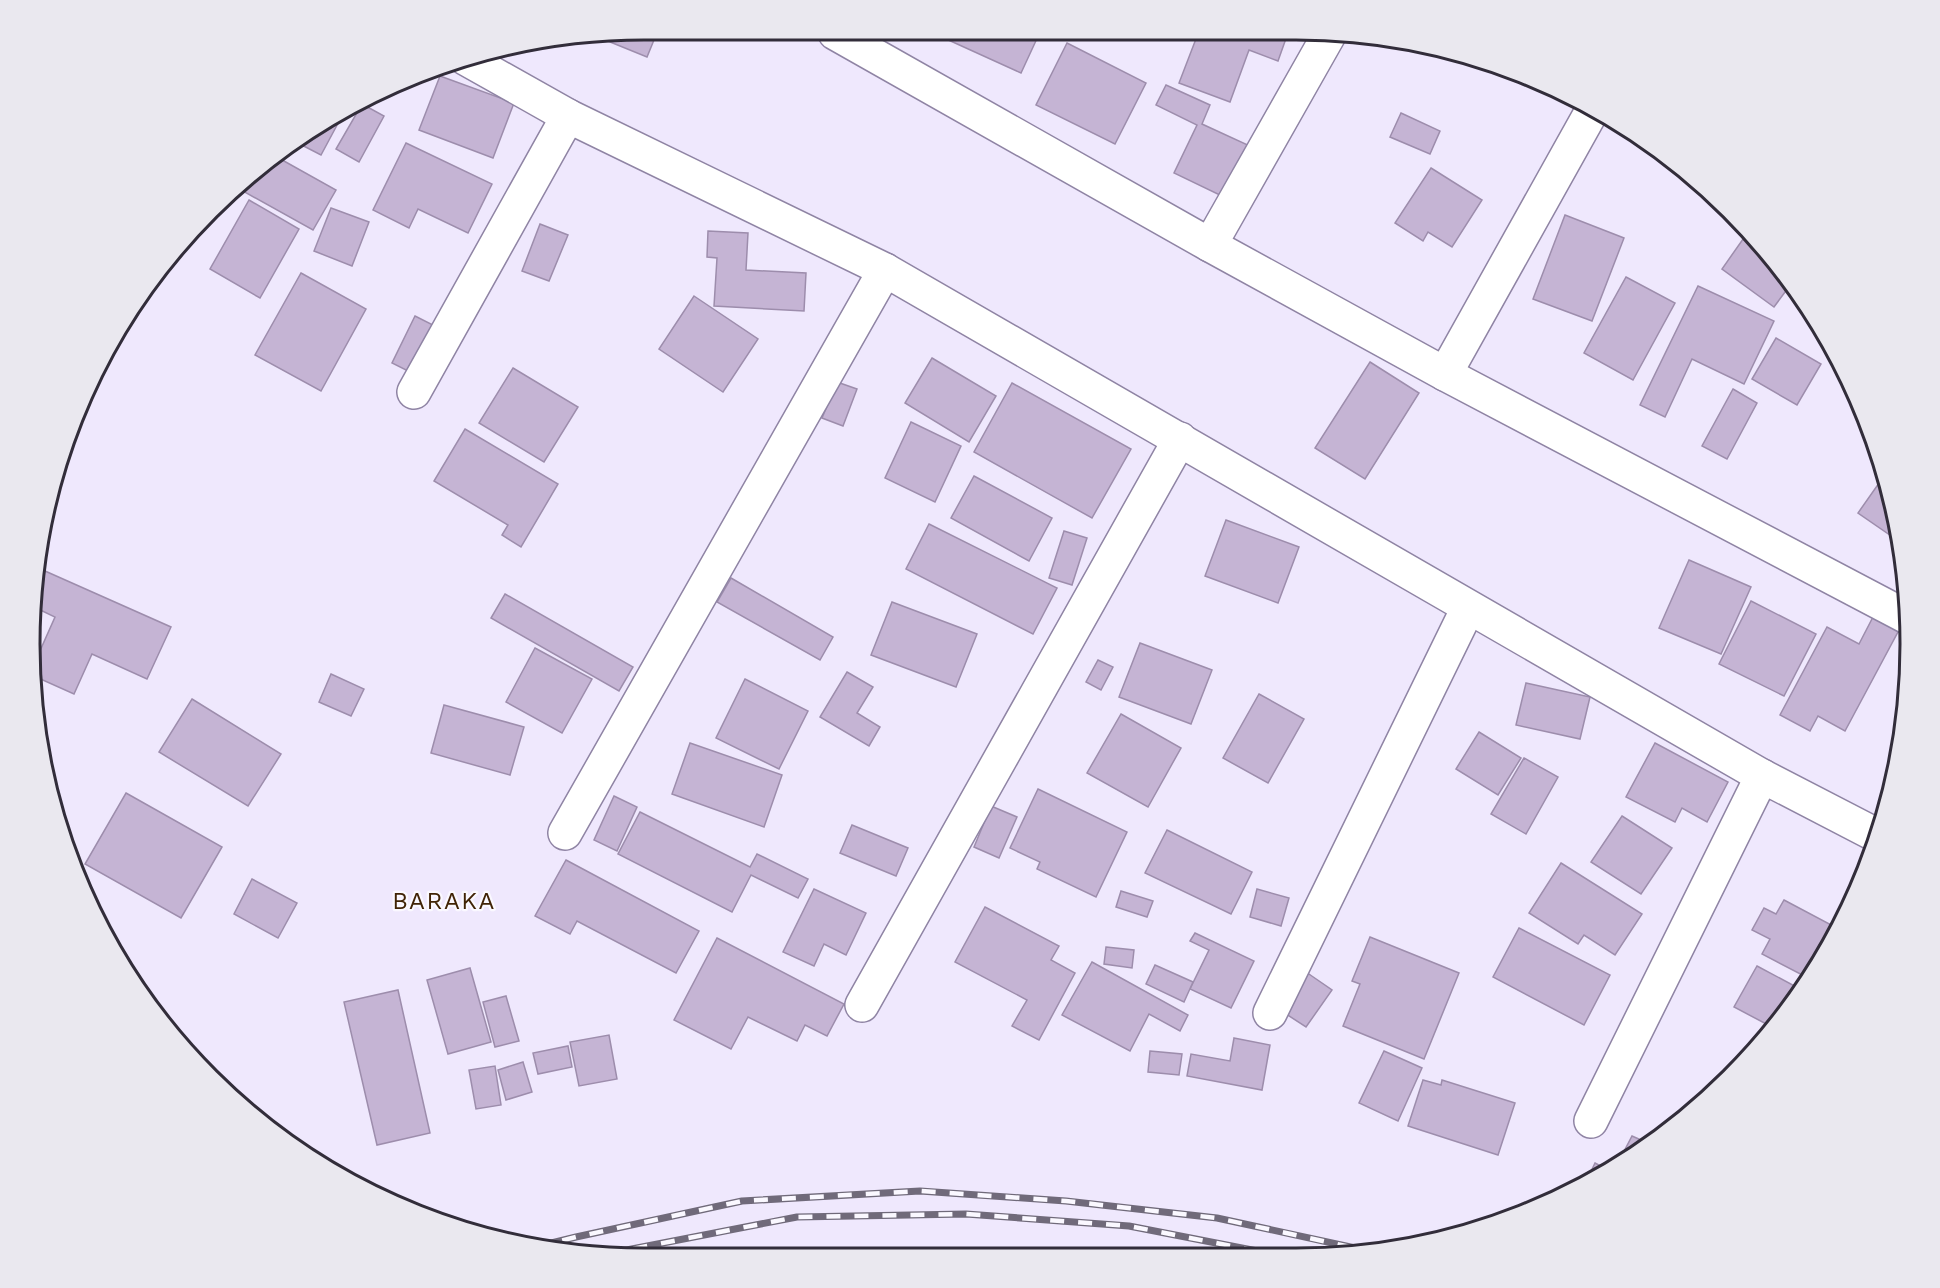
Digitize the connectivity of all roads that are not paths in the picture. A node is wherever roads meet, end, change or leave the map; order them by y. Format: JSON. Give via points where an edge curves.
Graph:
{"nodes":[{"id":1,"x":847,"y":40,"type":"edge"},
{"id":2,"x":1325,"y":41,"type":"edge"},
{"id":3,"x":477,"y":65,"type":"edge"},
{"id":4,"x":568,"y":116,"type":"junction"},
{"id":5,"x":1589,"y":116,"type":"edge"},
{"id":6,"x":1210,"y":245,"type":"junction"},
{"id":7,"x":885,"y":270,"type":"junction"},
{"id":8,"x":1445,"y":374,"type":"junction"},
{"id":9,"x":414,"y":392,"type":"dead end"},
{"id":10,"x":1180,"y":439,"type":"junction"},
{"id":11,"x":1468,"y":608,"type":"junction"},
{"id":12,"x":1898,"y":612,"type":"edge"},
{"id":13,"x":1762,"y":776,"type":"junction"},
{"id":14,"x":1869,"y":831,"type":"edge"},
{"id":15,"x":565,"y":833,"type":"dead end"},
{"id":16,"x":862,"y":1005,"type":"dead end"},
{"id":17,"x":1269,"y":1013,"type":"dead end"},
{"id":18,"x":1591,"y":1121,"type":"dead end"}],
"edges":[{"from":1,"to":6,"type":"street"},
{"from":2,"to":6,"type":"street"},
{"from":3,"to":4,"type":"street"},
{"from":4,"to":7,"type":"street"},
{"from":4,"to":9,"type":"street"},
{"from":5,"to":8,"type":"street"},
{"from":6,"to":8,"type":"street"},
{"from":7,"to":10,"type":"street"},
{"from":7,"to":15,"type":"street"},
{"from":8,"to":12,"type":"street"},
{"from":10,"to":11,"type":"street"},
{"from":10,"to":16,"type":"street"},
{"from":11,"to":13,"type":"street"},
{"from":11,"to":17,"type":"street"},
{"from":13,"to":14,"type":"street"},
{"from":13,"to":18,"type":"street"}]}
